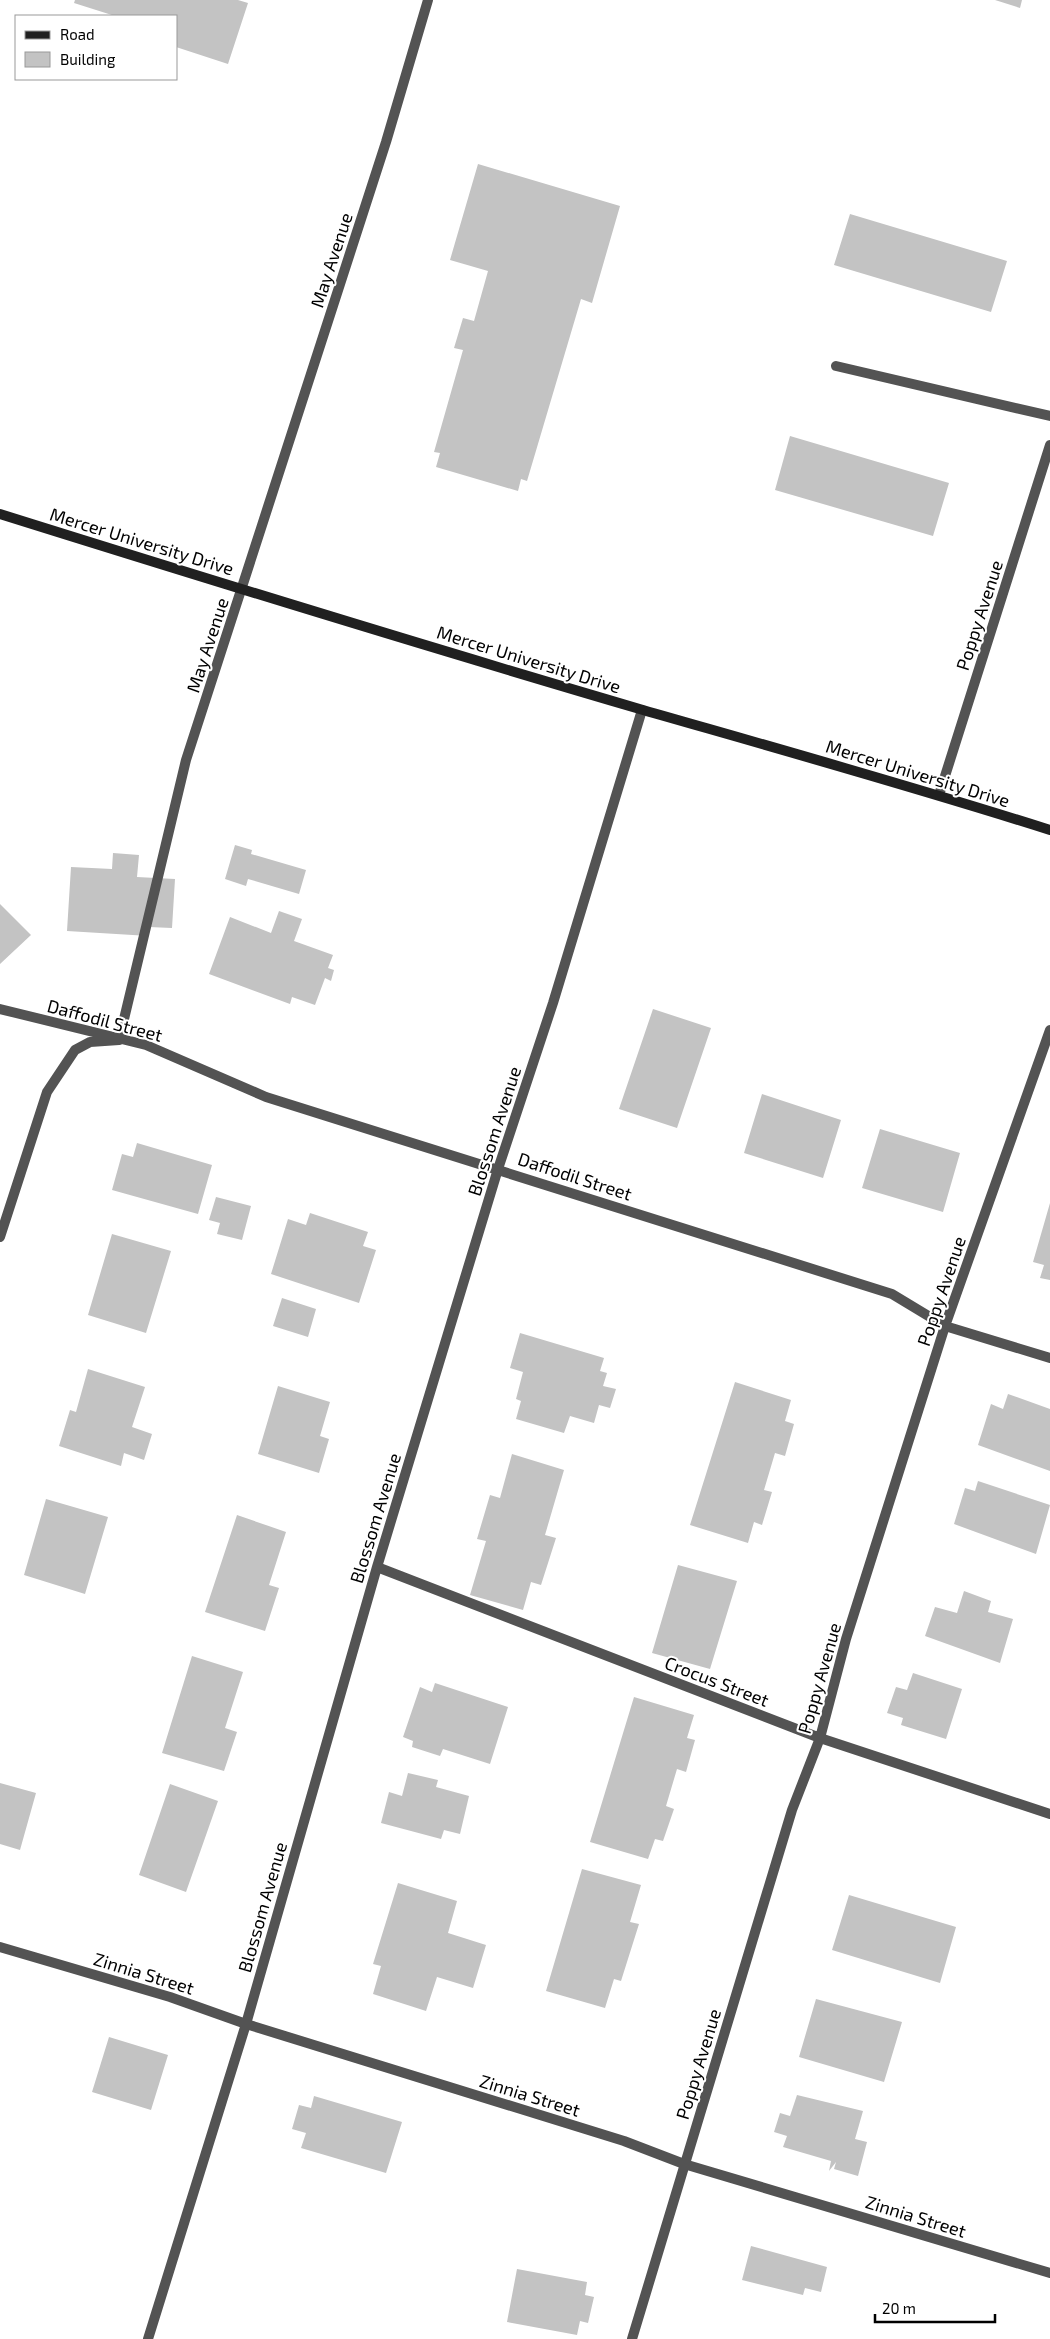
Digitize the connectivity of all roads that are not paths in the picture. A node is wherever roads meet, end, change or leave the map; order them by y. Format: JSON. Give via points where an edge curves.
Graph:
{"nodes":[{"id":1,"x":428,"y":0,"type":"edge"},
{"id":2,"x":836,"y":366,"type":"dead end"},
{"id":3,"x":1050,"y":416,"type":"edge"},
{"id":4,"x":1050,"y":446,"type":"edge"},
{"id":5,"x":0,"y":514,"type":"edge"},
{"id":6,"x":242,"y":590,"type":"junction"},
{"id":7,"x":642,"y":710,"type":"junction"},
{"id":8,"x":939,"y":795,"type":"junction"},
{"id":9,"x":1050,"y":830,"type":"edge"},
{"id":10,"x":0,"y":1009,"type":"edge"},
{"id":11,"x":1050,"y":1030,"type":"edge"},
{"id":12,"x":119,"y":1040,"type":"junction"},
{"id":13,"x":498,"y":1169,"type":"junction"},
{"id":14,"x":0,"y":1238,"type":"edge"},
{"id":15,"x":945,"y":1326,"type":"junction"},
{"id":16,"x":1050,"y":1358,"type":"edge"},
{"id":17,"x":377,"y":1566,"type":"junction"},
{"id":18,"x":820,"y":1738,"type":"junction"},
{"id":19,"x":1050,"y":1814,"type":"edge"},
{"id":20,"x":0,"y":1947,"type":"edge"},
{"id":21,"x":246,"y":2024,"type":"junction"},
{"id":22,"x":684,"y":2164,"type":"junction"},
{"id":23,"x":1050,"y":2273,"type":"edge"},
{"id":24,"x":148,"y":2339,"type":"edge"},
{"id":25,"x":632,"y":2339,"type":"edge"}],
"edges":[{"from":1,"to":6,"type":"street","name":"May Avenue","via":[[380,161]]},
{"from":2,"to":3,"type":"street"},
{"from":4,"to":8,"type":"street","name":"Poppy Avenue"},
{"from":5,"to":6,"type":"main road","name":"Mercer University Drive"},
{"from":6,"to":7,"type":"main road","name":"Mercer University Drive"},
{"from":6,"to":12,"type":"street","name":"May Avenue","via":[[186,760]]},
{"from":7,"to":8,"type":"main road","name":"Mercer University Drive"},
{"from":7,"to":13,"type":"street","name":"Blossom Avenue","via":[[553,1003]]},
{"from":8,"to":9,"type":"main road","name":"Mercer University Drive"},
{"from":10,"to":12,"type":"street","name":"Daffodil Street"},
{"from":11,"to":15,"type":"street","name":"Poppy Avenue"},
{"from":12,"to":13,"type":"street","name":"Daffodil Street","via":[[146,1045],[266,1098]]},
{"from":12,"to":14,"type":"street","via":[[90,1042],[75,1050],[47,1092]]},
{"from":13,"to":15,"type":"street","name":"Daffodil Street","via":[[892,1294]]},
{"from":13,"to":17,"type":"street","name":"Blossom Avenue"},
{"from":15,"to":16,"type":"street","name":"Daffodil Street"},
{"from":15,"to":18,"type":"street","name":"Poppy Avenue","via":[[846,1639]]},
{"from":17,"to":18,"type":"street","name":"Crocus Street"},
{"from":17,"to":21,"type":"street","name":"Blossom Avenue"},
{"from":18,"to":19,"type":"street","name":"Crocus Street"},
{"from":18,"to":22,"type":"street","name":"Poppy Avenue","via":[[792,1810]]},
{"from":20,"to":21,"type":"street","name":"Zinnia Street","via":[[170,1997]]},
{"from":21,"to":22,"type":"street","name":"Zinnia Street","via":[[624,2141]]},
{"from":21,"to":24,"type":"street","name":"Blossom Avenue"},
{"from":22,"to":23,"type":"street","name":"Zinnia Street"},
{"from":22,"to":25,"type":"street","name":"Poppy Avenue"}]}
